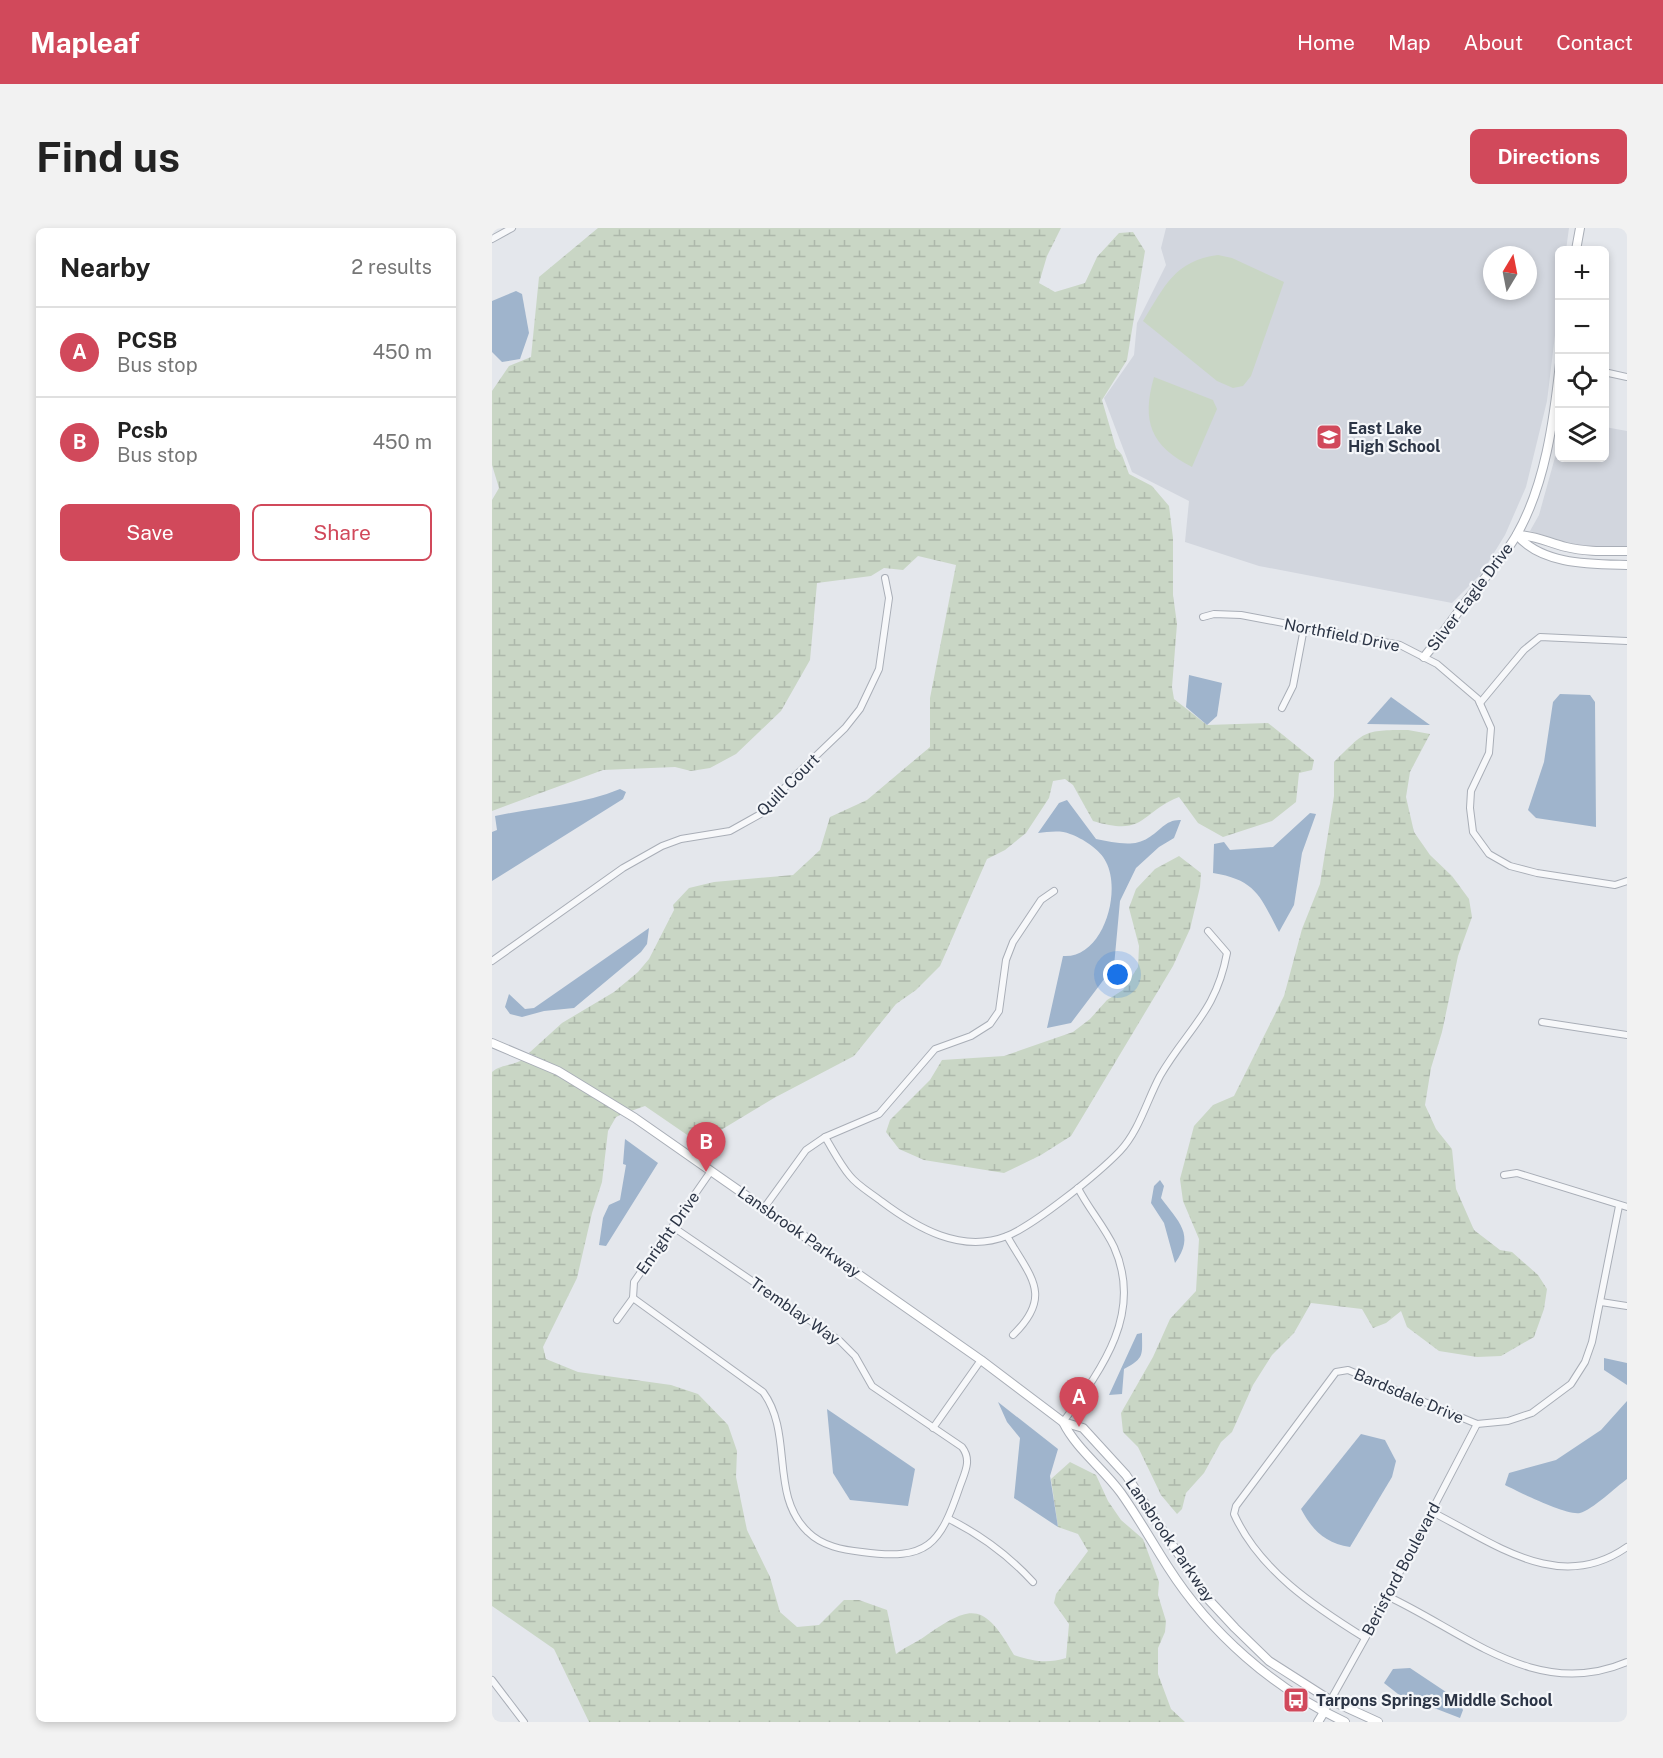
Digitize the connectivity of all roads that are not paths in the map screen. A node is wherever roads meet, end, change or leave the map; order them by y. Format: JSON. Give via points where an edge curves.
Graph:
{"nodes":[{"id":1,"x":512,"y":228,"type":"edge"},
{"id":2,"x":1580,"y":228,"type":"edge"},
{"id":3,"x":492,"y":239,"type":"edge"},
{"id":4,"x":1577,"y":246,"type":"edge"},
{"id":5,"x":1609,"y":373,"type":"edge"},
{"id":6,"x":1627,"y":376,"type":"edge"},
{"id":7,"x":1555,"y":408,"type":"edge"},
{"id":8,"x":1516,"y":535,"type":"junction"},
{"id":9,"x":1627,"y":551,"type":"edge"},
{"id":10,"x":1627,"y":566,"type":"edge"},
{"id":11,"x":885,"y":578,"type":"dead end"},
{"id":12,"x":1203,"y":617,"type":"dead end"},
{"id":13,"x":1304,"y":628,"type":"junction"},
{"id":14,"x":1627,"y":641,"type":"edge"},
{"id":15,"x":1424,"y":657,"type":"junction"},
{"id":16,"x":1480,"y":703,"type":"junction"},
{"id":17,"x":1282,"y":708,"type":"dead end"},
{"id":18,"x":1627,"y":881,"type":"edge"},
{"id":19,"x":1054,"y":891,"type":"dead end"},
{"id":20,"x":1208,"y":931,"type":"dead end"},
{"id":21,"x":492,"y":961,"type":"edge"},
{"id":22,"x":1542,"y":1022,"type":"dead end"},
{"id":23,"x":1627,"y":1035,"type":"edge"},
{"id":24,"x":492,"y":1043,"type":"edge"},
{"id":25,"x":825,"y":1137,"type":"junction"},
{"id":26,"x":711,"y":1171,"type":"junction"},
{"id":27,"x":1503,"y":1175,"type":"dead end"},
{"id":28,"x":1078,"y":1188,"type":"junction"},
{"id":29,"x":1619,"y":1206,"type":"junction"},
{"id":30,"x":1627,"y":1207,"type":"edge"},
{"id":31,"x":764,"y":1208,"type":"junction"},
{"id":32,"x":673,"y":1227,"type":"junction"},
{"id":33,"x":1007,"y":1236,"type":"junction"},
{"id":34,"x":633,"y":1298,"type":"junction"},
{"id":35,"x":1601,"y":1302,"type":"junction"},
{"id":36,"x":1627,"y":1306,"type":"edge"},
{"id":37,"x":617,"y":1320,"type":"dead end"},
{"id":38,"x":1013,"y":1335,"type":"dead end"},
{"id":39,"x":981,"y":1359,"type":"junction"},
{"id":40,"x":1063,"y":1422,"type":"junction"},
{"id":41,"x":1477,"y":1424,"type":"junction"},
{"id":42,"x":933,"y":1428,"type":"junction"},
{"id":43,"x":1431,"y":1512,"type":"junction"},
{"id":44,"x":949,"y":1519,"type":"junction"},
{"id":45,"x":1627,"y":1547,"type":"edge"},
{"id":46,"x":1033,"y":1582,"type":"dead end"},
{"id":47,"x":1387,"y":1596,"type":"junction"},
{"id":48,"x":1365,"y":1638,"type":"junction"},
{"id":49,"x":1627,"y":1662,"type":"edge"},
{"id":50,"x":492,"y":1680,"type":"edge"},
{"id":51,"x":1330,"y":1701,"type":"junction"},
{"id":52,"x":1324,"y":1712,"type":"junction"},
{"id":53,"x":524,"y":1722,"type":"edge"},
{"id":54,"x":1318,"y":1722,"type":"edge"},
{"id":55,"x":1345,"y":1722,"type":"edge"},
{"id":56,"x":1378,"y":1722,"type":"edge"}],
"edges":[{"from":1,"to":3,"type":"street"},
{"from":2,"to":4,"type":"street"},
{"from":5,"to":6,"type":"street"},
{"from":7,"to":8,"type":"street","name":"Silver Eagle Drive","via":[[1537,485]]},
{"from":8,"to":9,"type":"street","via":[[1595,552]]},
{"from":8,"to":10,"type":"street","via":[[1526,546],[1563,560]]},
{"from":8,"to":15,"type":"street","name":"Silver Eagle Drive"},
{"from":11,"to":21,"type":"street","name":"Quill Court","via":[[889,598],[879,669],[860,709],[764,812],[730,831],[662,846],[623,868]]},
{"from":12,"to":13,"type":"street","name":"Northfield Drive","via":[[1241,615]]},
{"from":13,"to":15,"type":"street","name":"Northfield Drive","via":[[1401,645]]},
{"from":13,"to":17,"type":"street","via":[[1293,686]]},
{"from":14,"to":16,"type":"street","via":[[1540,637]]},
{"from":15,"to":16,"type":"street","name":"Northfield Drive"},
{"from":16,"to":18,"type":"street","name":"Northfield Drive","via":[[1491,728],[1490,753],[1471,791],[1470,808],[1473,832],[1488,854],[1510,866],[1538,873],[1614,885]]},
{"from":19,"to":25,"type":"street","via":[[1041,900],[1013,942],[1006,960],[999,1011],[990,1024],[935,1049],[879,1114]]},
{"from":20,"to":28,"type":"street","via":[[1227,953],[1218,991],[1161,1075],[1120,1151]]},
{"from":22,"to":23,"type":"street"},
{"from":24,"to":26,"type":"street","name":"Lansbrook Parkway","via":[[558,1071]]},
{"from":25,"to":31,"type":"street","via":[[806,1150]]},
{"from":25,"to":33,"type":"street","via":[[855,1181],[920,1227],[943,1238],[968,1241]]},
{"from":26,"to":31,"type":"street","name":"Lansbrook Parkway"},
{"from":26,"to":32,"type":"street","name":"Enright Drive"},
{"from":27,"to":29,"type":"street","via":[[1517,1173]]},
{"from":28,"to":33,"type":"street"},
{"from":28,"to":40,"type":"street","via":[[1113,1245],[1122,1271],[1124,1305],[1112,1348]]},
{"from":29,"to":30,"type":"street"},
{"from":29,"to":35,"type":"street","name":"Bardsdale Drive"},
{"from":31,"to":39,"type":"street","name":"Lansbrook Parkway"},
{"from":32,"to":34,"type":"street","name":"Enright Drive","via":[[634,1282]]},
{"from":32,"to":42,"type":"street","name":"Tremblay Way","via":[[840,1341],[855,1356],[872,1386]]},
{"from":33,"to":38,"type":"street","via":[[1036,1293],[1033,1310]]},
{"from":34,"to":37,"type":"street","name":"Enright Drive"},
{"from":34,"to":44,"type":"street","via":[[752,1382],[768,1398],[777,1414],[788,1499],[798,1522],[809,1534],[850,1551],[907,1555],[933,1541]]},
{"from":35,"to":36,"type":"street"},
{"from":35,"to":41,"type":"street","name":"Bardsdale Drive","via":[[1585,1362],[1570,1384],[1532,1413],[1508,1421]]},
{"from":39,"to":40,"type":"street","name":"Lansbrook Parkway"},
{"from":39,"to":42,"type":"street"},
{"from":40,"to":51,"type":"street","name":"Lansbrook Parkway","via":[[1083,1428],[1126,1475],[1221,1614],[1269,1661]]},
{"from":40,"to":52,"type":"street","name":"Lansbrook Parkway","via":[[1070,1436],[1115,1484],[1169,1569],[1214,1625],[1261,1672]]},
{"from":41,"to":43,"type":"street","name":"Berisford Boulevard"},
{"from":41,"to":48,"type":"street","name":"Bardsdale Drive","via":[[1348,1370],[1336,1372],[1236,1506],[1234,1514],[1256,1548],[1292,1588]]},
{"from":42,"to":44,"type":"street","name":"Tremblay Way","via":[[962,1447],[968,1458]]},
{"from":43,"to":45,"type":"street","via":[[1543,1565],[1564,1568],[1594,1564]]},
{"from":43,"to":47,"type":"street","name":"Berisford Boulevard"},
{"from":44,"to":46,"type":"street","via":[[967,1528]]},
{"from":47,"to":48,"type":"street","name":"Berisford Boulevard"},
{"from":47,"to":49,"type":"street","via":[[1521,1666],[1571,1674],[1602,1671]]},
{"from":48,"to":51,"type":"street","name":"Berisford Boulevard"},
{"from":50,"to":53,"type":"street"},
{"from":51,"to":52,"type":"street","name":"Berisford Boulevard"},
{"from":51,"to":56,"type":"street"},
{"from":52,"to":54,"type":"street"},
{"from":52,"to":55,"type":"street","name":"Lansbrook Parkway"}]}
